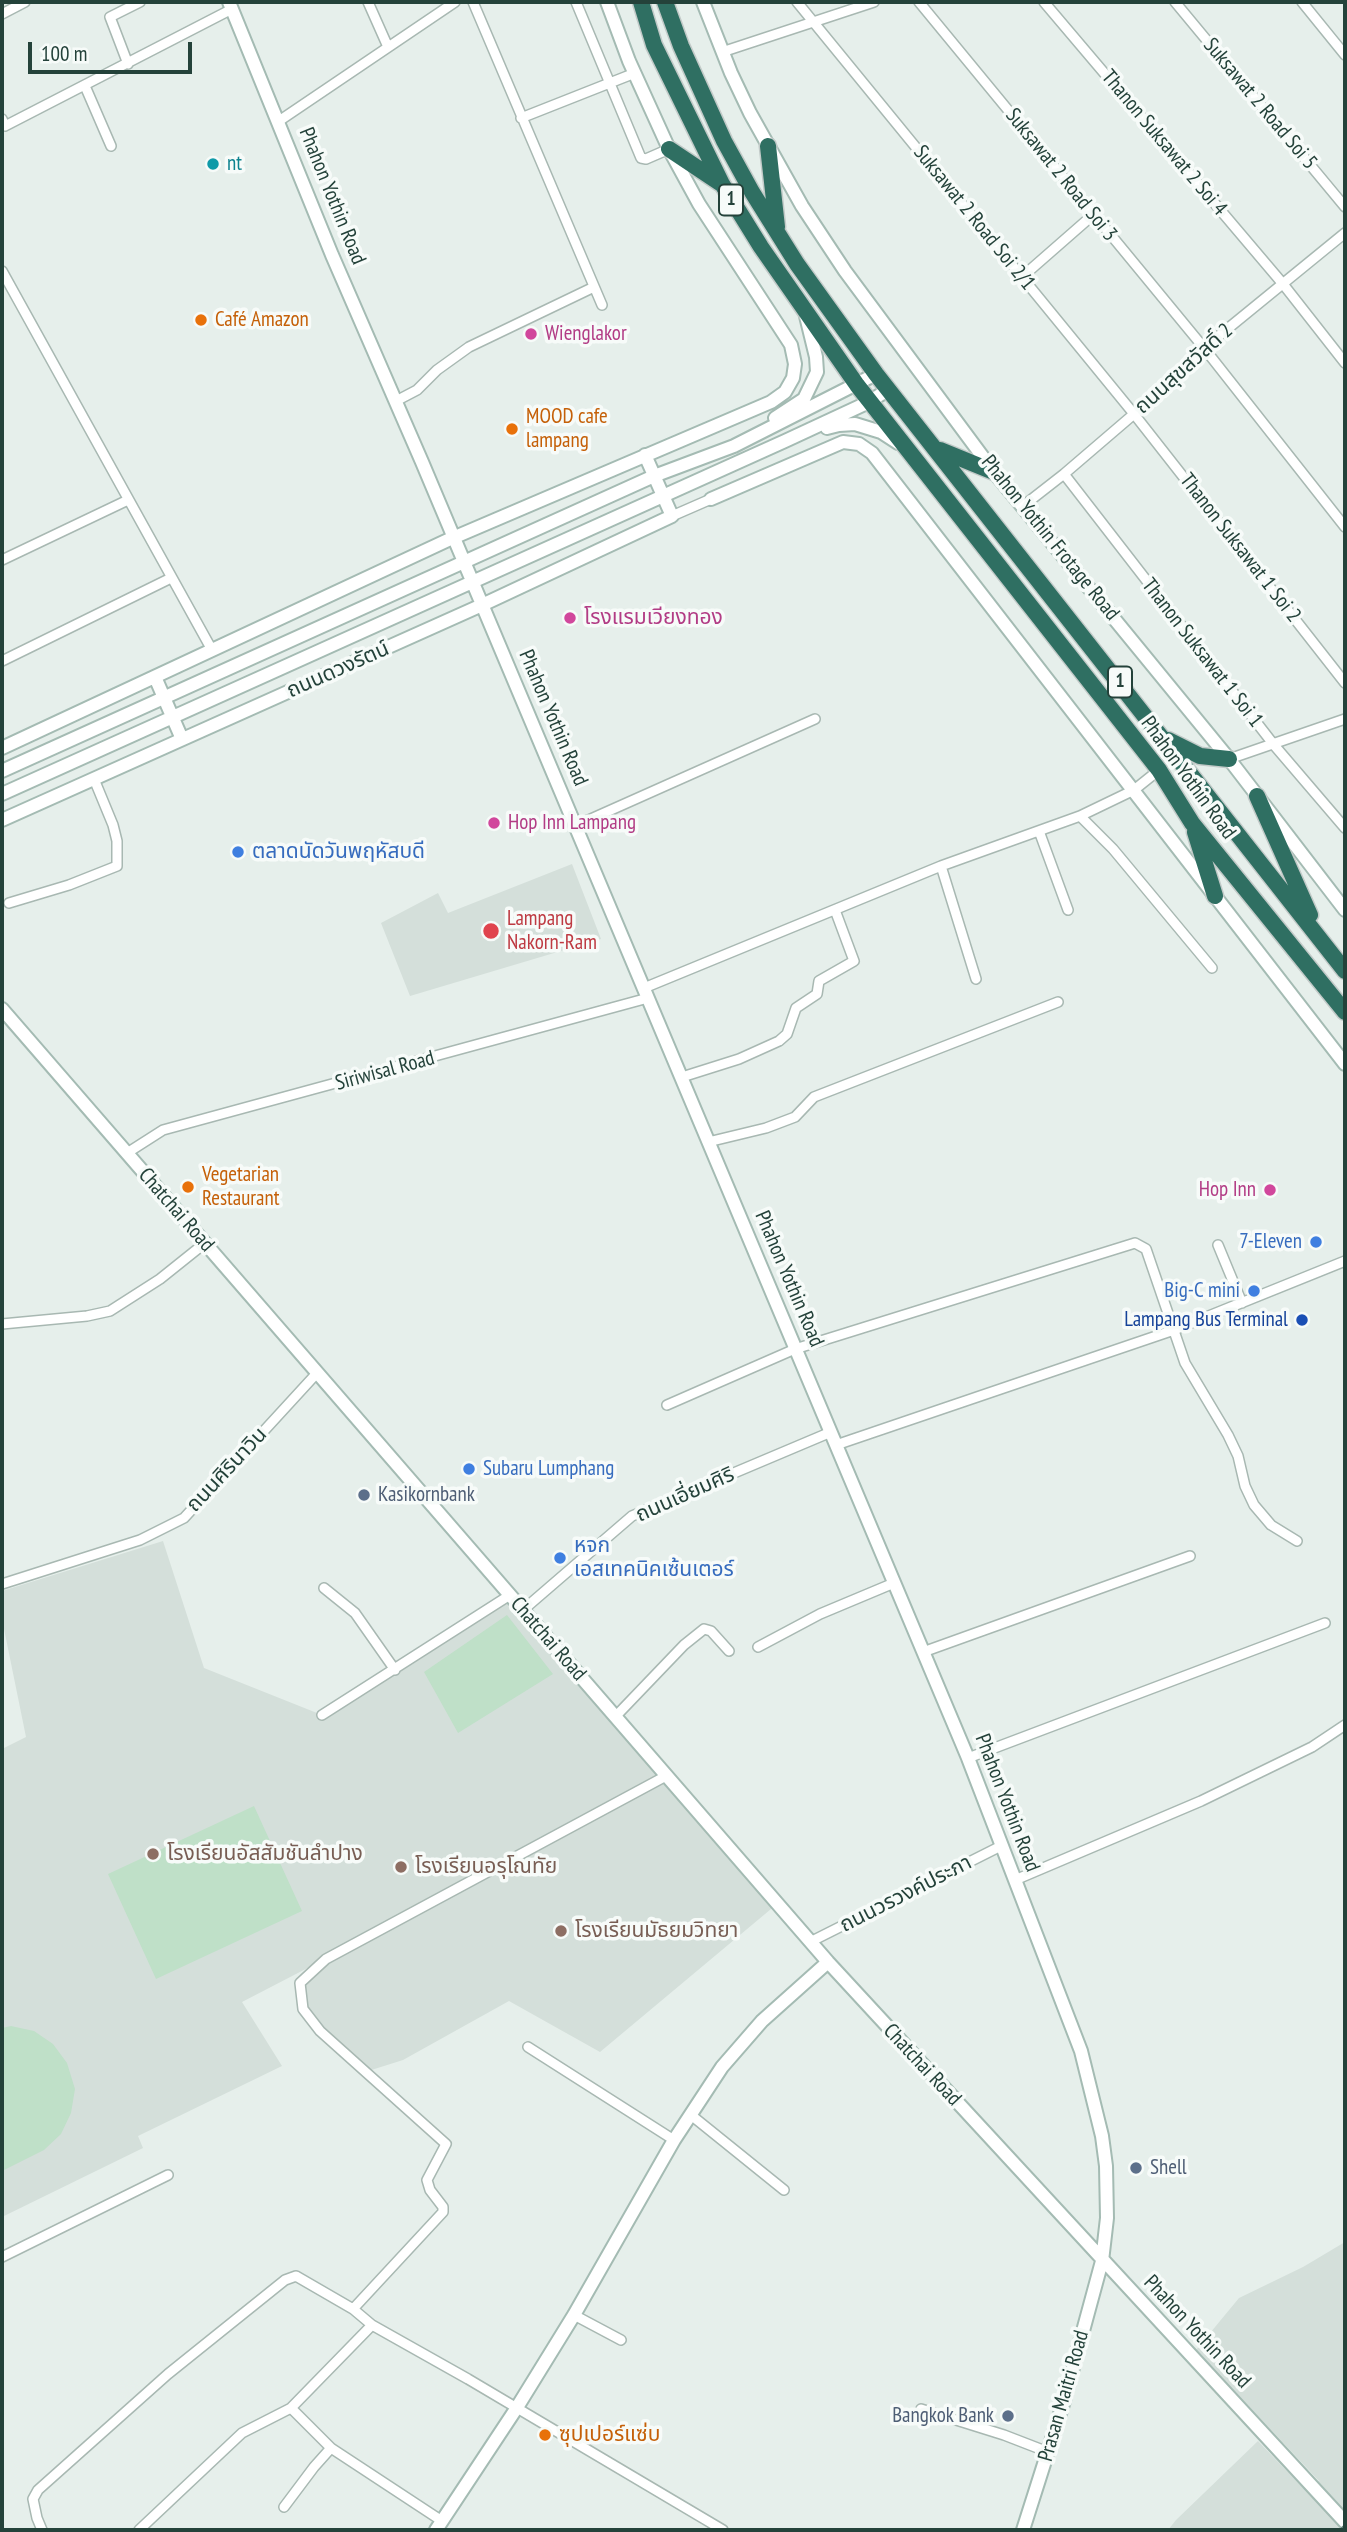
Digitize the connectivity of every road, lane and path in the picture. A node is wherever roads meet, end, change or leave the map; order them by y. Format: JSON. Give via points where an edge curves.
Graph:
{"nodes":[{"id":1,"x":25,"y":2,"type":"edge"},
{"id":2,"x":140,"y":2,"type":"edge"},
{"id":3,"x":368,"y":2,"type":"edge"},
{"id":4,"x":455,"y":2,"type":"edge"},
{"id":5,"x":472,"y":2,"type":"edge"},
{"id":6,"x":576,"y":2,"type":"edge"},
{"id":7,"x":607,"y":2,"type":"edge"},
{"id":8,"x":641,"y":2,"type":"edge"},
{"id":9,"x":665,"y":2,"type":"edge"},
{"id":10,"x":703,"y":2,"type":"edge"},
{"id":11,"x":797,"y":2,"type":"edge"},
{"id":12,"x":874,"y":2,"type":"edge"},
{"id":13,"x":919,"y":2,"type":"edge"},
{"id":14,"x":1044,"y":2,"type":"edge"},
{"id":15,"x":1175,"y":2,"type":"edge"},
{"id":16,"x":1302,"y":2,"type":"edge"},
{"id":17,"x":230,"y":5,"type":"edge"},
{"id":18,"x":2,"y":14,"type":"edge"},
{"id":19,"x":814,"y":22,"type":"junction"},
{"id":20,"x":388,"y":47,"type":"junction"},
{"id":21,"x":722,"y":52,"type":"junction"},
{"id":22,"x":1345,"y":55,"type":"edge"},
{"id":23,"x":128,"y":64,"type":"junction"},
{"id":24,"x":635,"y":73,"type":"junction"},
{"id":25,"x":610,"y":84,"type":"junction"},
{"id":26,"x":85,"y":86,"type":"junction"},
{"id":27,"x":521,"y":118,"type":"junction"},
{"id":28,"x":2,"y":119,"type":"edge"},
{"id":29,"x":279,"y":121,"type":"junction"},
{"id":30,"x":111,"y":146,"type":"dead end"},
{"id":31,"x":768,"y":147,"type":"junction"},
{"id":32,"x":669,"y":149,"type":"junction"},
{"id":33,"x":722,"y":184,"type":"junction"},
{"id":34,"x":1345,"y":207,"type":"edge"},
{"id":35,"x":1094,"y":214,"type":"junction"},
{"id":36,"x":1345,"y":233,"type":"edge"},
{"id":37,"x":778,"y":234,"type":"junction"},
{"id":38,"x":2,"y":271,"type":"edge"},
{"id":39,"x":1022,"y":277,"type":"junction"},
{"id":40,"x":1283,"y":284,"type":"junction"},
{"id":41,"x":594,"y":286,"type":"junction"},
{"id":42,"x":602,"y":305,"type":"dead end"},
{"id":43,"x":804,"y":310,"type":"junction"},
{"id":44,"x":1204,"y":348,"type":"junction"},
{"id":45,"x":1345,"y":363,"type":"edge"},
{"id":46,"x":877,"y":374,"type":"junction"},
{"id":47,"x":857,"y":385,"type":"junction"},
{"id":48,"x":889,"y":390,"type":"junction"},
{"id":49,"x":396,"y":401,"type":"junction"},
{"id":50,"x":870,"y":402,"type":"junction"},
{"id":51,"x":1134,"y":414,"type":"junction"},
{"id":52,"x":785,"y":441,"type":"junction"},
{"id":53,"x":734,"y":446,"type":"junction"},
{"id":54,"x":904,"y":447,"type":"junction"},
{"id":55,"x":937,"y":449,"type":"junction"},
{"id":56,"x":645,"y":455,"type":"junction"},
{"id":57,"x":994,"y":472,"type":"junction"},
{"id":58,"x":1064,"y":474,"type":"junction"},
{"id":59,"x":654,"y":476,"type":"junction"},
{"id":60,"x":663,"y":496,"type":"junction"},
{"id":61,"x":711,"y":499,"type":"joint"},
{"id":62,"x":128,"y":500,"type":"junction"},
{"id":63,"x":1023,"y":506,"type":"junction"},
{"id":64,"x":672,"y":516,"type":"junction"},
{"id":65,"x":1345,"y":527,"type":"edge"},
{"id":66,"x":454,"y":538,"type":"junction"},
{"id":67,"x":2,"y":560,"type":"edge"},
{"id":68,"x":463,"y":561,"type":"junction"},
{"id":69,"x":171,"y":578,"type":"junction"},
{"id":70,"x":473,"y":582,"type":"junction"},
{"id":71,"x":482,"y":605,"type":"junction"},
{"id":72,"x":212,"y":650,"type":"junction"},
{"id":73,"x":2,"y":661,"type":"edge"},
{"id":74,"x":155,"y":677,"type":"junction"},
{"id":75,"x":1345,"y":682,"type":"edge"},
{"id":76,"x":164,"y":698,"type":"junction"},
{"id":77,"x":173,"y":717,"type":"junction"},
{"id":78,"x":815,"y":719,"type":"dead end"},
{"id":79,"x":1345,"y":719,"type":"edge"},
{"id":80,"x":1163,"y":738,"type":"junction"},
{"id":81,"x":182,"y":739,"type":"junction"},
{"id":82,"x":1274,"y":745,"type":"junction"},
{"id":83,"x":2,"y":748,"type":"edge"},
{"id":84,"x":1229,"y":759,"type":"junction"},
{"id":85,"x":1159,"y":770,"type":"junction"},
{"id":86,"x":2,"y":771,"type":"edge"},
{"id":87,"x":94,"y":779,"type":"junction"},
{"id":88,"x":1134,"y":790,"type":"junction"},
{"id":89,"x":2,"y":794,"type":"edge"},
{"id":90,"x":1257,"y":796,"type":"junction"},
{"id":91,"x":1080,"y":816,"type":"junction"},
{"id":92,"x":2,"y":820,"type":"edge"},
{"id":93,"x":1192,"y":822,"type":"junction"},
{"id":94,"x":575,"y":826,"type":"junction"},
{"id":95,"x":1345,"y":828,"type":"edge"},
{"id":96,"x":1039,"y":831,"type":"junction"},
{"id":97,"x":941,"y":866,"type":"junction"},
{"id":98,"x":1215,"y":896,"type":"junction"},
{"id":99,"x":9,"y":903,"type":"dead end"},
{"id":100,"x":835,"y":910,"type":"junction"},
{"id":101,"x":1345,"y":910,"type":"edge"},
{"id":102,"x":1068,"y":911,"type":"dead end"},
{"id":103,"x":1319,"y":937,"type":"junction"},
{"id":104,"x":1212,"y":968,"type":"dead end"},
{"id":105,"x":1345,"y":971,"type":"edge"},
{"id":106,"x":976,"y":979,"type":"dead end"},
{"id":107,"x":646,"y":993,"type":"junction"},
{"id":108,"x":1058,"y":1002,"type":"dead end"},
{"id":109,"x":2,"y":1009,"type":"edge"},
{"id":110,"x":1345,"y":1012,"type":"edge"},
{"id":111,"x":1345,"y":1064,"type":"edge"},
{"id":112,"x":682,"y":1077,"type":"junction"},
{"id":113,"x":708,"y":1142,"type":"junction"},
{"id":114,"x":127,"y":1153,"type":"junction"},
{"id":115,"x":205,"y":1243,"type":"junction"},
{"id":116,"x":1218,"y":1245,"type":"dead end"},
{"id":117,"x":1345,"y":1261,"type":"edge"},
{"id":118,"x":1242,"y":1303,"type":"junction"},
{"id":119,"x":2,"y":1324,"type":"edge"},
{"id":120,"x":1174,"y":1330,"type":"junction"},
{"id":121,"x":796,"y":1349,"type":"junction"},
{"id":122,"x":317,"y":1373,"type":"junction"},
{"id":123,"x":667,"y":1405,"type":"dead end"},
{"id":124,"x":833,"y":1438,"type":"junction"},
{"id":125,"x":1297,"y":1541,"type":"dead end"},
{"id":126,"x":1191,"y":1556,"type":"dead end"},
{"id":127,"x":894,"y":1583,"type":"junction"},
{"id":128,"x":2,"y":1584,"type":"edge"},
{"id":129,"x":324,"y":1588,"type":"dead end"},
{"id":130,"x":510,"y":1595,"type":"junction"},
{"id":131,"x":523,"y":1610,"type":"junction"},
{"id":132,"x":1325,"y":1623,"type":"dead end"},
{"id":133,"x":758,"y":1647,"type":"dead end"},
{"id":134,"x":729,"y":1651,"type":"dead end"},
{"id":135,"x":923,"y":1652,"type":"junction"},
{"id":136,"x":395,"y":1670,"type":"junction"},
{"id":137,"x":322,"y":1715,"type":"dead end"},
{"id":138,"x":615,"y":1717,"type":"junction"},
{"id":139,"x":1345,"y":1726,"type":"edge"},
{"id":140,"x":968,"y":1758,"type":"junction"},
{"id":141,"x":666,"y":1776,"type":"junction"},
{"id":142,"x":1002,"y":1846,"type":"junction"},
{"id":143,"x":1015,"y":1880,"type":"junction"},
{"id":144,"x":810,"y":1942,"type":"junction"},
{"id":145,"x":828,"y":1962,"type":"junction"},
{"id":146,"x":528,"y":2048,"type":"dead end"},
{"id":147,"x":691,"y":2115,"type":"junction"},
{"id":148,"x":674,"y":2140,"type":"junction"},
{"id":149,"x":168,"y":2175,"type":"dead end"},
{"id":150,"x":784,"y":2190,"type":"dead end"},
{"id":151,"x":2,"y":2257,"type":"edge"},
{"id":152,"x":1102,"y":2261,"type":"junction"},
{"id":153,"x":353,"y":2308,"type":"junction"},
{"id":154,"x":574,"y":2315,"type":"junction"},
{"id":155,"x":372,"y":2325,"type":"junction"},
{"id":156,"x":621,"y":2340,"type":"dead end"},
{"id":157,"x":291,"y":2408,"type":"junction"},
{"id":158,"x":516,"y":2409,"type":"junction"},
{"id":159,"x":921,"y":2409,"type":"dead end"},
{"id":160,"x":331,"y":2448,"type":"junction"},
{"id":161,"x":1048,"y":2452,"type":"junction"},
{"id":162,"x":284,"y":2507,"type":"dead end"},
{"id":163,"x":1345,"y":2522,"type":"edge"},
{"id":164,"x":439,"y":2526,"type":"edge"},
{"id":165,"x":42,"y":2530,"type":"edge"},
{"id":166,"x":139,"y":2530,"type":"edge"},
{"id":167,"x":723,"y":2530,"type":"edge"},
{"id":168,"x":1023,"y":2530,"type":"edge"}],
"edges":[{"from":1,"to":18,"type":"street"},
{"from":2,"to":23,"type":"street","via":[[110,17]]},
{"from":3,"to":20,"type":"street"},
{"from":4,"to":20,"type":"street"},
{"from":5,"to":27,"type":"street"},
{"from":6,"to":25,"type":"street"},
{"from":7,"to":24,"type":"main road","number":"1"},
{"from":8,"to":33,"type":"highway","name":"Phahon Yothin Road","number":"1","via":[[654,45]]},
{"from":9,"to":37,"type":"highway","name":"Phahon Yothin Road","number":"1","via":[[724,141]]},
{"from":10,"to":21,"type":"main road","name":"Phahon Yothin Frotage Road","number":"1"},
{"from":11,"to":19,"type":"street","name":"Suksawat 2 Road Soi 2/1"},
{"from":12,"to":19,"type":"street"},
{"from":13,"to":35,"type":"street","name":"Suksawat 2 Road Soi 3"},
{"from":14,"to":40,"type":"street","name":"Thanon Suksawat 2 Soi 4"},
{"from":15,"to":34,"type":"street","name":"Suksawat 2 Road Soi 5"},
{"from":16,"to":22,"type":"street"},
{"from":17,"to":23,"type":"street"},
{"from":17,"to":29,"type":"main road","name":"Phahon Yothin Road"},
{"from":19,"to":21,"type":"street"},
{"from":19,"to":39,"type":"street","name":"Suksawat 2 Road Soi 2/1"},
{"from":20,"to":29,"type":"street"},
{"from":21,"to":31,"type":"main road","name":"Phahon Yothin Frotage Road","number":"1"},
{"from":23,"to":26,"type":"street"},
{"from":24,"to":25,"type":"street"},
{"from":24,"to":32,"type":"main road","number":"1"},
{"from":25,"to":27,"type":"street"},
{"from":25,"to":32,"type":"street","via":[[641,158]]},
{"from":26,"to":28,"type":"street","via":[[5,127]]},
{"from":26,"to":30,"type":"street"},
{"from":27,"to":41,"type":"street"},
{"from":29,"to":49,"type":"main road","name":"Phahon Yothin Road"},
{"from":31,"to":37,"type":"highway"},
{"from":31,"to":57,"type":"main road","name":"Phahon Yothin Frotage Road","number":"1","via":[[845,271]]},
{"from":32,"to":33,"type":"highway"},
{"from":32,"to":56,"type":"main road","number":"1","via":[[699,204],[791,345],[795,364],[785,392],[771,402]]},
{"from":33,"to":43,"type":"highway","name":"Phahon Yothin Road","number":"1"},
{"from":35,"to":39,"type":"street"},
{"from":35,"to":44,"type":"street","name":"Suksawat 2 Road Soi 3"},
{"from":36,"to":40,"type":"street","name":"ถนนสุขสวัสดิ์ 2"},
{"from":37,"to":46,"type":"highway","name":"Phahon Yothin Road","number":"1"},
{"from":38,"to":62,"type":"street"},
{"from":39,"to":51,"type":"street","name":"Suksawat 2 Road Soi 2/1"},
{"from":40,"to":44,"type":"street","name":"ถนนสุขสวัสดิ์ 2"},
{"from":40,"to":45,"type":"street","name":"Thanon Suksawat 2 Soi 4"},
{"from":41,"to":42,"type":"street"},
{"from":41,"to":49,"type":"street","via":[[476,343]]},
{"from":43,"to":47,"type":"highway","name":"Phahon Yothin Road","number":"1"},
{"from":43,"to":53,"type":"main road","via":[[816,357],[812,386],[804,399]]},
{"from":44,"to":51,"type":"street","name":"ถนนสุขสวัสดิ์ 2"},
{"from":44,"to":65,"type":"street","name":"Suksawat 2 Road Soi 3"},
{"from":46,"to":47,"type":"main road"},
{"from":46,"to":48,"type":"highway","name":"Phahon Yothin Road","number":"1"},
{"from":47,"to":50,"type":"highway","name":"Phahon Yothin Road","number":"1"},
{"from":47,"to":53,"type":"main road"},
{"from":48,"to":50,"type":"main road"},
{"from":48,"to":55,"type":"highway","name":"Phahon Yothin Road","number":"1"},
{"from":49,"to":66,"type":"main road","name":"Phahon Yothin Road"},
{"from":50,"to":52,"type":"main road"},
{"from":50,"to":54,"type":"highway","name":"Phahon Yothin Road","number":"1"},
{"from":51,"to":58,"type":"street","name":"ถนนสุขสวัสดิ์ 2"},
{"from":51,"to":75,"type":"street","name":"Thanon Suksawat 1 Soi 2"},
{"from":52,"to":54,"type":"main road","via":[[855,424],[881,432]]},
{"from":52,"to":60,"type":"main road"},
{"from":53,"to":59,"type":"main road"},
{"from":54,"to":85,"type":"highway","name":"Phahon Yothin Road","number":"1"},
{"from":55,"to":57,"type":"highway"},
{"from":55,"to":80,"type":"highway","name":"Phahon Yothin Road","number":"1"},
{"from":56,"to":59,"type":"main road"},
{"from":56,"to":66,"type":"main road"},
{"from":57,"to":63,"type":"main road","name":"Phahon Yothin Frotage Road","number":"1"},
{"from":58,"to":63,"type":"street","name":"ถนนสุขสวัสดิ์ 2"},
{"from":58,"to":82,"type":"street","name":"Thanon Suksawat 1 Soi 1"},
{"from":59,"to":60,"type":"main road"},
{"from":59,"to":68,"type":"main road"},
{"from":60,"to":64,"type":"main road"},
{"from":60,"to":70,"type":"main road"},
{"from":61,"to":64,"type":"street"},
{"from":61,"to":88,"type":"main road","via":[[829,446],[859,444],[872,453]]},
{"from":62,"to":67,"type":"street"},
{"from":62,"to":69,"type":"street"},
{"from":63,"to":84,"type":"main road","name":"Phahon Yothin Frotage Road","number":"1"},
{"from":64,"to":71,"type":"main road","name":"ถนนดวงรัตน์"},
{"from":66,"to":68,"type":"main road","name":"Phahon Yothin Road"},
{"from":66,"to":72,"type":"main road"},
{"from":68,"to":70,"type":"main road","name":"Phahon Yothin Road"},
{"from":68,"to":76,"type":"main road"},
{"from":69,"to":72,"type":"street"},
{"from":69,"to":73,"type":"street"},
{"from":70,"to":71,"type":"main road","name":"Phahon Yothin Road"},
{"from":70,"to":77,"type":"main road"},
{"from":71,"to":81,"type":"main road","name":"ถนนดวงรัตน์"},
{"from":71,"to":94,"type":"main road","name":"Phahon Yothin Road"},
{"from":72,"to":74,"type":"main road"},
{"from":74,"to":76,"type":"main road"},
{"from":74,"to":83,"type":"main road"},
{"from":76,"to":77,"type":"main road"},
{"from":76,"to":86,"type":"main road"},
{"from":77,"to":81,"type":"main road"},
{"from":77,"to":89,"type":"main road"},
{"from":78,"to":94,"type":"street"},
{"from":79,"to":82,"type":"street"},
{"from":80,"to":84,"type":"highway","via":[[1200,756]]},
{"from":80,"to":103,"type":"highway","name":"Phahon Yothin Road","number":"1"},
{"from":81,"to":87,"type":"main road","name":"ถนนดวงรัตน์"},
{"from":82,"to":84,"type":"street"},
{"from":82,"to":95,"type":"street","name":"Thanon Suksawat 1 Soi 1"},
{"from":84,"to":90,"type":"main road","name":"Phahon Yothin Frotage Road","number":"1"},
{"from":85,"to":88,"type":"street","name":"Siriwisal Road"},
{"from":85,"to":93,"type":"highway","name":"Phahon Yothin Road","number":"1"},
{"from":87,"to":92,"type":"main road","name":"ถนนดวงรัตน์"},
{"from":87,"to":99,"type":"street","via":[[113,825],[117,866]]},
{"from":88,"to":91,"type":"street","name":"Siriwisal Road"},
{"from":88,"to":98,"type":"main road"},
{"from":90,"to":101,"type":"main road","name":"Phahon Yothin Frotage Road","number":"1"},
{"from":90,"to":103,"type":"highway"},
{"from":91,"to":96,"type":"street","name":"Siriwisal Road"},
{"from":91,"to":104,"type":"street"},
{"from":93,"to":98,"type":"highway"},
{"from":93,"to":110,"type":"highway","name":"Phahon Yothin Road","number":"1"},
{"from":94,"to":107,"type":"main road","name":"Phahon Yothin Road"},
{"from":96,"to":97,"type":"street","name":"Siriwisal Road"},
{"from":96,"to":102,"type":"street"},
{"from":97,"to":100,"type":"street","name":"Siriwisal Road"},
{"from":97,"to":106,"type":"street"},
{"from":98,"to":111,"type":"main road"},
{"from":100,"to":107,"type":"street","name":"Siriwisal Road"},
{"from":100,"to":112,"type":"street","via":[[854,961],[819,981],[817,994],[796,1008],[787,1034],[779,1041]]},
{"from":103,"to":105,"type":"highway","name":"Phahon Yothin Road","number":"1"},
{"from":107,"to":112,"type":"main road","name":"Phahon Yothin Road"},
{"from":107,"to":114,"type":"street","name":"Siriwisal Road","via":[[163,1130]]},
{"from":108,"to":113,"type":"street","via":[[814,1097],[794,1117]]},
{"from":109,"to":114,"type":"main road","name":"Chatchai Road"},
{"from":112,"to":113,"type":"main road","name":"Phahon Yothin Road"},
{"from":113,"to":121,"type":"main road","name":"Phahon Yothin Road"},
{"from":114,"to":115,"type":"main road","name":"Chatchai Road"},
{"from":115,"to":119,"type":"street","via":[[110,1311]]},
{"from":115,"to":122,"type":"main road","name":"Chatchai Road"},
{"from":116,"to":118,"type":"street"},
{"from":117,"to":118,"type":"street","name":"ถนนเอี่ยมศิริ"},
{"from":118,"to":120,"type":"street","name":"ถนนเอี่ยมศิริ"},
{"from":120,"to":121,"type":"street","via":[[1146,1249],[1135,1243]]},
{"from":120,"to":124,"type":"street","name":"ถนนเอี่ยมศิริ"},
{"from":120,"to":125,"type":"street","via":[[1185,1363],[1238,1455],[1254,1505],[1270,1525]]},
{"from":121,"to":123,"type":"street"},
{"from":121,"to":124,"type":"main road","name":"Phahon Yothin Road"},
{"from":122,"to":128,"type":"street","name":"ถนนศิรินาวิน","via":[[184,1518],[140,1539]]},
{"from":122,"to":130,"type":"main road","name":"Chatchai Road"},
{"from":124,"to":127,"type":"main road","name":"Phahon Yothin Road"},
{"from":124,"to":131,"type":"street","name":"ถนนเอี่ยมศิริ","via":[[632,1516]]},
{"from":126,"to":135,"type":"street"},
{"from":127,"to":133,"type":"street"},
{"from":127,"to":135,"type":"main road","name":"Phahon Yothin Road"},
{"from":129,"to":136,"type":"street","via":[[355,1613]]},
{"from":130,"to":131,"type":"main road","name":"Chatchai Road"},
{"from":130,"to":136,"type":"street"},
{"from":131,"to":138,"type":"main road","name":"Chatchai Road"},
{"from":132,"to":140,"type":"street"},
{"from":134,"to":138,"type":"street","via":[[704,1629]]},
{"from":135,"to":140,"type":"main road","name":"Phahon Yothin Road"},
{"from":136,"to":137,"type":"street"},
{"from":138,"to":141,"type":"main road","name":"Chatchai Road"},
{"from":139,"to":143,"type":"street","via":[[1201,1801]]},
{"from":140,"to":142,"type":"main road","name":"Phahon Yothin Road"},
{"from":141,"to":144,"type":"main road","name":"Chatchai Road"},
{"from":141,"to":153,"type":"street","via":[[326,1959],[300,1983],[303,2009],[320,2031],[446,2144],[427,2180],[443,2212]]},
{"from":142,"to":143,"type":"main road","name":"Phahon Yothin Road"},
{"from":142,"to":144,"type":"street","name":"ถนนวรวงค์ประภา"},
{"from":143,"to":152,"type":"main road","name":"Phahon Yothin Road","via":[[1081,2051],[1102,2136],[1107,2218]]},
{"from":144,"to":145,"type":"main road","name":"Chatchai Road"},
{"from":145,"to":147,"type":"main road","via":[[762,2021],[722,2067]]},
{"from":145,"to":152,"type":"main road","name":"Chatchai Road"},
{"from":146,"to":148,"type":"street"},
{"from":147,"to":148,"type":"main road"},
{"from":147,"to":150,"type":"street"},
{"from":148,"to":154,"type":"main road"},
{"from":149,"to":151,"type":"street"},
{"from":152,"to":161,"type":"main road","name":"Prasan Maitri Road"},
{"from":152,"to":163,"type":"main road","name":"Phahon Yothin Road"},
{"from":153,"to":155,"type":"street"},
{"from":153,"to":165,"type":"street","via":[[296,2276],[285,2280],[168,2374],[38,2490],[34,2510]]},
{"from":154,"to":156,"type":"street"},
{"from":154,"to":158,"type":"main road"},
{"from":155,"to":157,"type":"street"},
{"from":155,"to":158,"type":"street"},
{"from":157,"to":160,"type":"street"},
{"from":157,"to":166,"type":"street","via":[[242,2433]]},
{"from":158,"to":164,"type":"main road"},
{"from":158,"to":167,"type":"street"},
{"from":159,"to":161,"type":"street"},
{"from":160,"to":162,"type":"street"},
{"from":160,"to":164,"type":"street"},
{"from":161,"to":168,"type":"main road","name":"Prasan Maitri Road"}]}
